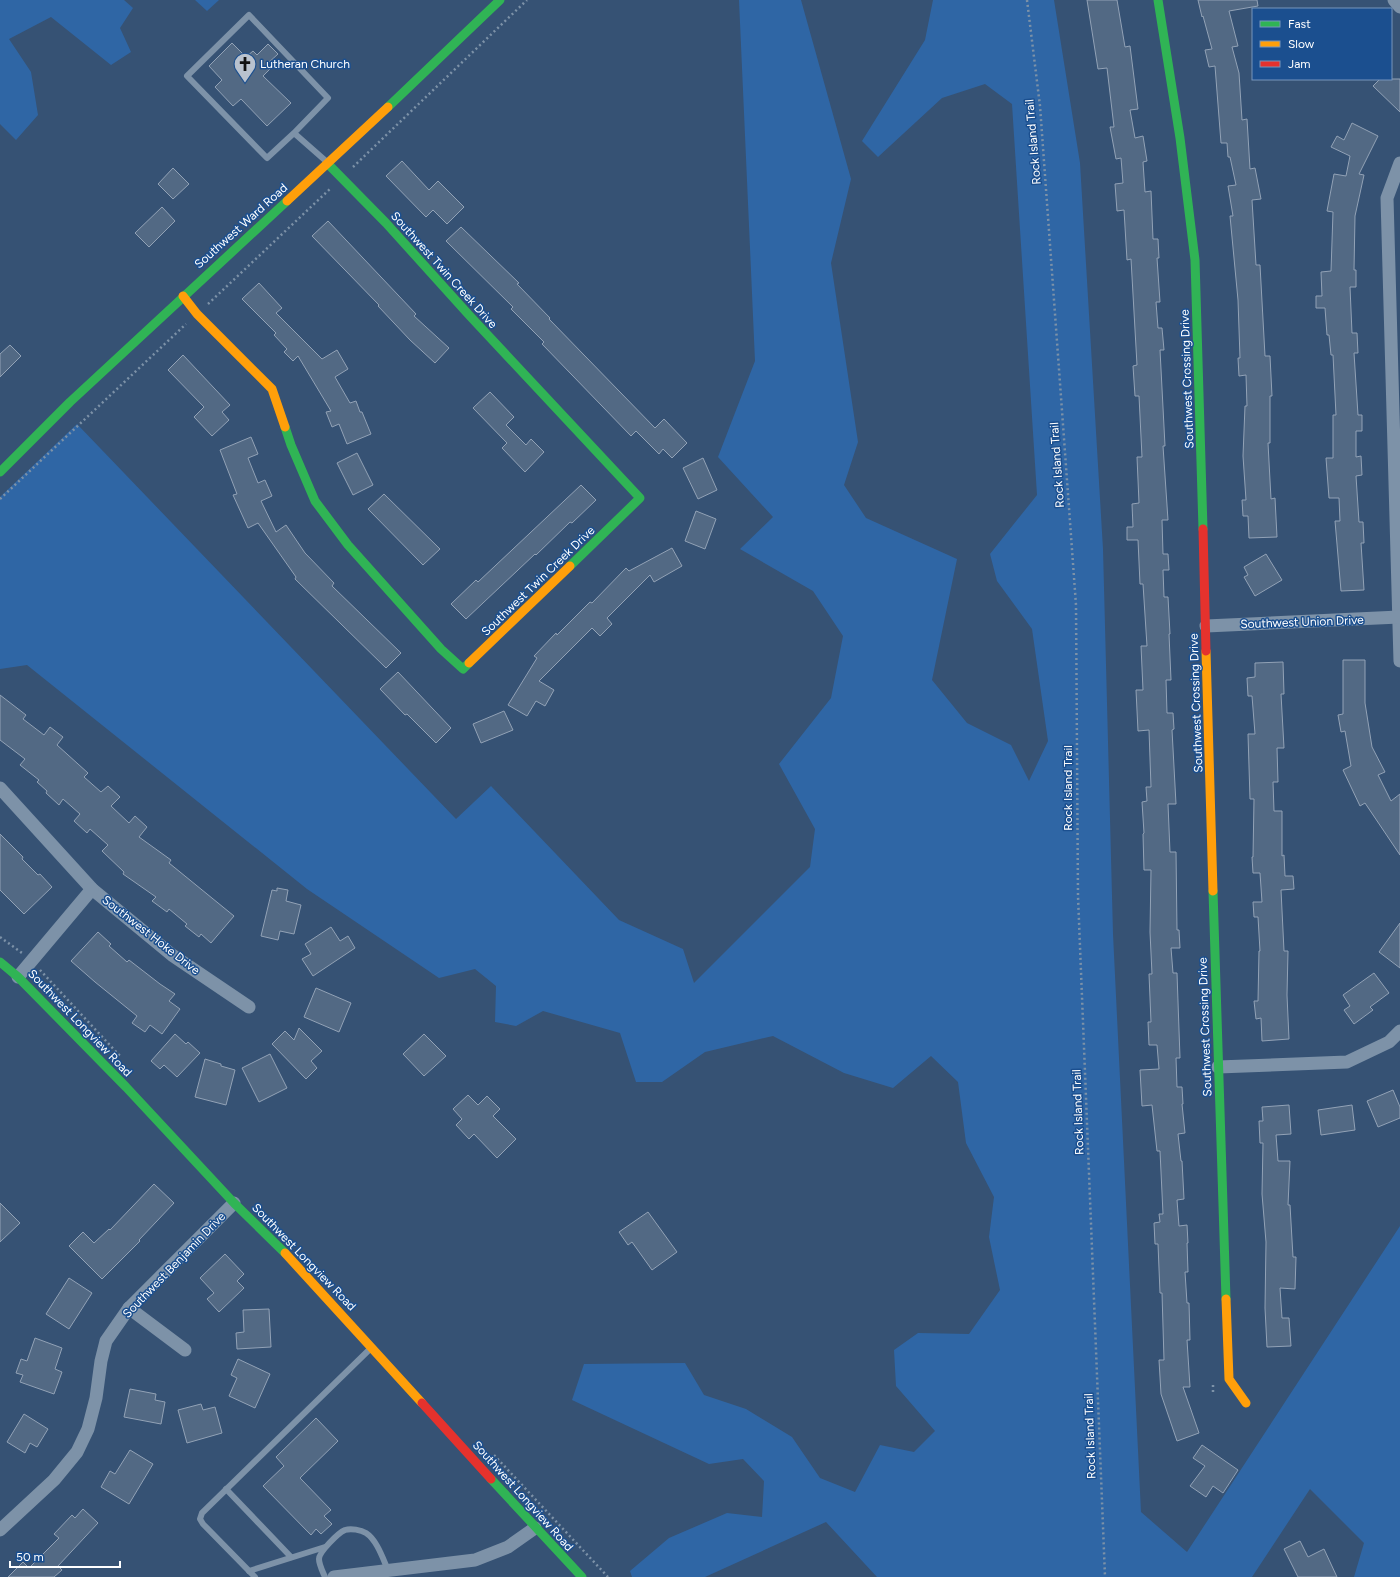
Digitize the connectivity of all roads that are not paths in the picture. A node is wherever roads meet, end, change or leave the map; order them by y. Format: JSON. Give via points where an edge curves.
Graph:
{"nodes":[{"id":1,"x":500,"y":0,"type":"edge"},
{"id":2,"x":1158,"y":0,"type":"edge"},
{"id":3,"x":1394,"y":0,"type":"edge"},
{"id":4,"x":1400,"y":7,"type":"edge"},
{"id":5,"x":294,"y":133,"type":"junction"},
{"id":6,"x":1400,"y":163,"type":"edge"},
{"id":7,"x":328,"y":164,"type":"junction"},
{"id":8,"x":183,"y":296,"type":"junction"},
{"id":9,"x":1397,"y":466,"type":"edge"},
{"id":10,"x":0,"y":472,"type":"edge"},
{"id":11,"x":1399,"y":617,"type":"junction"},
{"id":12,"x":1206,"y":626,"type":"junction"},
{"id":13,"x":1400,"y":661,"type":"edge"},
{"id":14,"x":0,"y":788,"type":"edge"},
{"id":15,"x":92,"y":889,"type":"junction"},
{"id":16,"x":0,"y":962,"type":"edge"},
{"id":17,"x":18,"y":977,"type":"junction"},
{"id":18,"x":249,"y":1007,"type":"dead end"},
{"id":19,"x":1400,"y":1031,"type":"edge"},
{"id":20,"x":1218,"y":1067,"type":"junction"},
{"id":21,"x":234,"y":1203,"type":"junction"},
{"id":22,"x":129,"y":1308,"type":"junction"},
{"id":23,"x":372,"y":1347,"type":"junction"},
{"id":24,"x":185,"y":1350,"type":"dead end"},
{"id":25,"x":1246,"y":1403,"type":"dead end"},
{"id":26,"x":226,"y":1489,"type":"junction"},
{"id":27,"x":535,"y":1528,"type":"junction"},
{"id":28,"x":0,"y":1530,"type":"edge"},
{"id":29,"x":325,"y":1546,"type":"junction"},
{"id":30,"x":291,"y":1557,"type":"junction"},
{"id":31,"x":388,"y":1570,"type":"junction"},
{"id":32,"x":249,"y":1571,"type":"junction"},
{"id":33,"x":341,"y":1576,"type":"edge"},
{"id":34,"x":255,"y":1577,"type":"edge"},
{"id":35,"x":325,"y":1577,"type":"edge"},
{"id":36,"x":582,"y":1577,"type":"edge"}],
"edges":[{"from":1,"to":7,"type":"street","name":"Southwest Ward Road"},
{"from":2,"to":12,"type":"street","name":"Southwest Crossing Drive","via":[[1180,138],[1195,260]]},
{"from":3,"to":4,"type":"street"},
{"from":5,"to":5,"type":"lane","via":[[267,158],[187,76],[250,15],[328,98]]},
{"from":5,"to":7,"type":"lane"},
{"from":6,"to":9,"type":"street","via":[[1387,198]]},
{"from":7,"to":8,"type":"street","name":"Southwest Ward Road"},
{"from":7,"to":8,"type":"street","name":"Southwest Twin Creek Drive","via":[[386,223],[640,498],[463,669],[441,649],[353,551],[315,501],[291,445],[272,389],[197,314]]},
{"from":8,"to":10,"type":"street","name":"Southwest Ward Road"},
{"from":9,"to":11,"type":"street"},
{"from":11,"to":12,"type":"street","name":"Southwest Union Drive"},
{"from":11,"to":13,"type":"street"},
{"from":12,"to":20,"type":"street","name":"Southwest Crossing Drive"},
{"from":14,"to":15,"type":"street","name":"Southwest Hoke Drive"},
{"from":15,"to":17,"type":"street","name":"Southwest Hoke Drive"},
{"from":15,"to":18,"type":"street","name":"Southwest Hoke Drive","via":[[172,955]]},
{"from":16,"to":17,"type":"street","name":"Southwest Longview Road"},
{"from":17,"to":21,"type":"street","name":"Southwest Longview Road"},
{"from":19,"to":20,"type":"street","via":[[1389,1042],[1347,1062]]},
{"from":20,"to":25,"type":"street","name":"Southwest Crossing Drive","via":[[1229,1379]]},
{"from":21,"to":22,"type":"street","name":"Southwest Benjamin Drive"},
{"from":21,"to":23,"type":"street","name":"Southwest Longview Road","via":[[272,1239]]},
{"from":22,"to":24,"type":"street"},
{"from":22,"to":28,"type":"street","name":"Southwest Benjamin Drive","via":[[106,1341],[96,1398],[88,1429],[78,1452],[54,1480]]},
{"from":23,"to":26,"type":"lane"},
{"from":23,"to":27,"type":"street","name":"Southwest Longview Road"},
{"from":26,"to":30,"type":"lane"},
{"from":26,"to":32,"type":"lane","via":[[202,1513],[200,1519]]},
{"from":27,"to":31,"type":"street","via":[[508,1547],[475,1560]]},
{"from":27,"to":36,"type":"street","name":"Southwest Longview Road"},
{"from":29,"to":30,"type":"lane"},
{"from":29,"to":31,"type":"lane","via":[[345,1530],[362,1532],[374,1542]]},
{"from":29,"to":35,"type":"lane","via":[[319,1560]]},
{"from":30,"to":32,"type":"lane"},
{"from":31,"to":33,"type":"street"},
{"from":32,"to":34,"type":"lane"}]}
